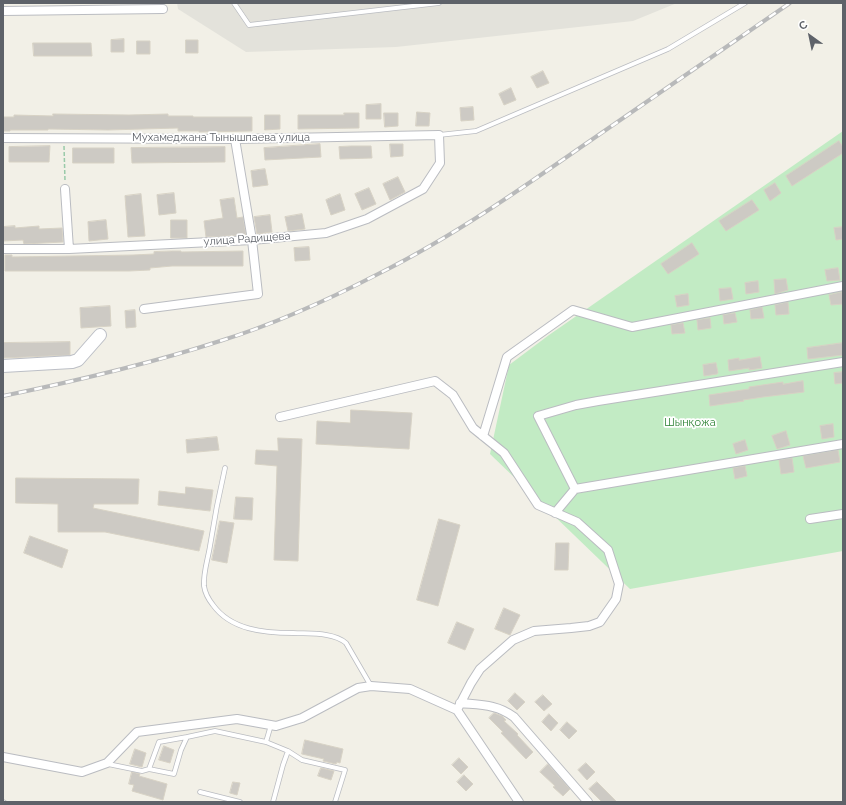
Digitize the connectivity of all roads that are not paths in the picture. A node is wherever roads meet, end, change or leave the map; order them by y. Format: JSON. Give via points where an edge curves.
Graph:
{"nodes":[{"id":1,"x":234,"y":3,"type":"edge"},
{"id":2,"x":439,"y":3,"type":"edge"},
{"id":3,"x":745,"y":3,"type":"edge"},
{"id":4,"x":163,"y":9,"type":"dead end"},
{"id":5,"x":3,"y":11,"type":"edge"},
{"id":6,"x":438,"y":136,"type":"junction"},
{"id":7,"x":3,"y":138,"type":"edge"},
{"id":8,"x":235,"y":139,"type":"junction"},
{"id":9,"x":65,"y":188,"type":"road end"},
{"id":10,"x":252,"y":240,"type":"junction"},
{"id":11,"x":3,"y":249,"type":"edge"},
{"id":12,"x":69,"y":249,"type":"junction"},
{"id":13,"x":843,"y":286,"type":"edge"},
{"id":14,"x":144,"y":309,"type":"dead end"},
{"id":15,"x":100,"y":335,"type":"dead end"},
{"id":16,"x":843,"y":362,"type":"edge"},
{"id":17,"x":3,"y":366,"type":"edge"},
{"id":18,"x":280,"y":417,"type":"dead end"},
{"id":19,"x":483,"y":436,"type":"junction"},
{"id":20,"x":843,"y":444,"type":"edge"},
{"id":21,"x":225,"y":468,"type":"dead end"},
{"id":22,"x":575,"y":489,"type":"junction"},
{"id":23,"x":556,"y":513,"type":"junction"},
{"id":24,"x":843,"y":514,"type":"edge"},
{"id":25,"x":810,"y":519,"type":"dead end"},
{"id":26,"x":371,"y":686,"type":"junction"},
{"id":27,"x":458,"y":706,"type":"junction"},
{"id":28,"x":271,"y":725,"type":"junction"},
{"id":29,"x":187,"y":737,"type":"junction"},
{"id":30,"x":266,"y":742,"type":"junction"},
{"id":31,"x":288,"y":751,"type":"junction"},
{"id":32,"x":3,"y":757,"type":"edge"},
{"id":33,"x":107,"y":764,"type":"junction"},
{"id":34,"x":149,"y":769,"type":"junction"},
{"id":35,"x":200,"y":792,"type":"dead end"},
{"id":36,"x":240,"y":802,"type":"edge"},
{"id":37,"x":273,"y":802,"type":"edge"},
{"id":38,"x":335,"y":802,"type":"edge"},
{"id":39,"x":519,"y":802,"type":"edge"},
{"id":40,"x":588,"y":802,"type":"edge"}],
"edges":[{"from":1,"to":2,"type":"lane","via":[[249,25]]},
{"from":3,"to":6,"type":"lane","via":[[668,49],[476,130]]},
{"from":4,"to":5,"type":"street"},
{"from":6,"to":8,"type":"street","name":"Мухамеджана Тынышпаева улица"},
{"from":6,"to":10,"type":"street","name":"улица Радищева","via":[[440,163],[423,189],[367,219],[326,233]]},
{"from":7,"to":8,"type":"street","name":"Мухамеджана Тынышпаева улица"},
{"from":8,"to":10,"type":"street"},
{"from":9,"to":12,"type":"street"},
{"from":10,"to":12,"type":"street","name":"улица Радищева"},
{"from":10,"to":14,"type":"street","via":[[258,294]]},
{"from":11,"to":12,"type":"street","name":"улица Радищева"},
{"from":13,"to":19,"type":"street","via":[[632,327],[572,310],[507,357]]},
{"from":15,"to":17,"type":"street","via":[[78,360],[72,362]]},
{"from":16,"to":22,"type":"street","via":[[598,401],[538,416]]},
{"from":18,"to":19,"type":"street","via":[[435,381],[453,395],[473,428]]},
{"from":19,"to":23,"type":"street","via":[[504,453],[538,505]]},
{"from":20,"to":22,"type":"street"},
{"from":21,"to":26,"type":"lane","via":[[213,521],[206,570],[204,586],[208,599],[218,612],[242,627],[277,633],[340,638],[346,643]]},
{"from":22,"to":23,"type":"street"},
{"from":23,"to":27,"type":"street","via":[[577,522],[608,550],[619,584],[616,599],[600,622],[571,628],[534,631],[513,640],[480,669]]},
{"from":24,"to":25,"type":"street"},
{"from":26,"to":27,"type":"street","via":[[410,689]]},
{"from":26,"to":28,"type":"street","via":[[358,688],[302,718],[276,726]]},
{"from":27,"to":39,"type":"street"},
{"from":27,"to":40,"type":"street","via":[[495,706],[505,710]]},
{"from":28,"to":30,"type":"lane"},
{"from":28,"to":33,"type":"street","via":[[237,719],[137,732]]},
{"from":29,"to":30,"type":"lane","via":[[215,731]]},
{"from":29,"to":34,"type":"lane","via":[[159,742]]},
{"from":29,"to":34,"type":"lane","via":[[174,774]]},
{"from":30,"to":31,"type":"lane"},
{"from":31,"to":37,"type":"lane"},
{"from":31,"to":38,"type":"lane","via":[[302,760],[345,770]]},
{"from":32,"to":33,"type":"street","via":[[82,772]]},
{"from":33,"to":34,"type":"lane","via":[[142,771]]},
{"from":35,"to":36,"type":"lane"}]}
